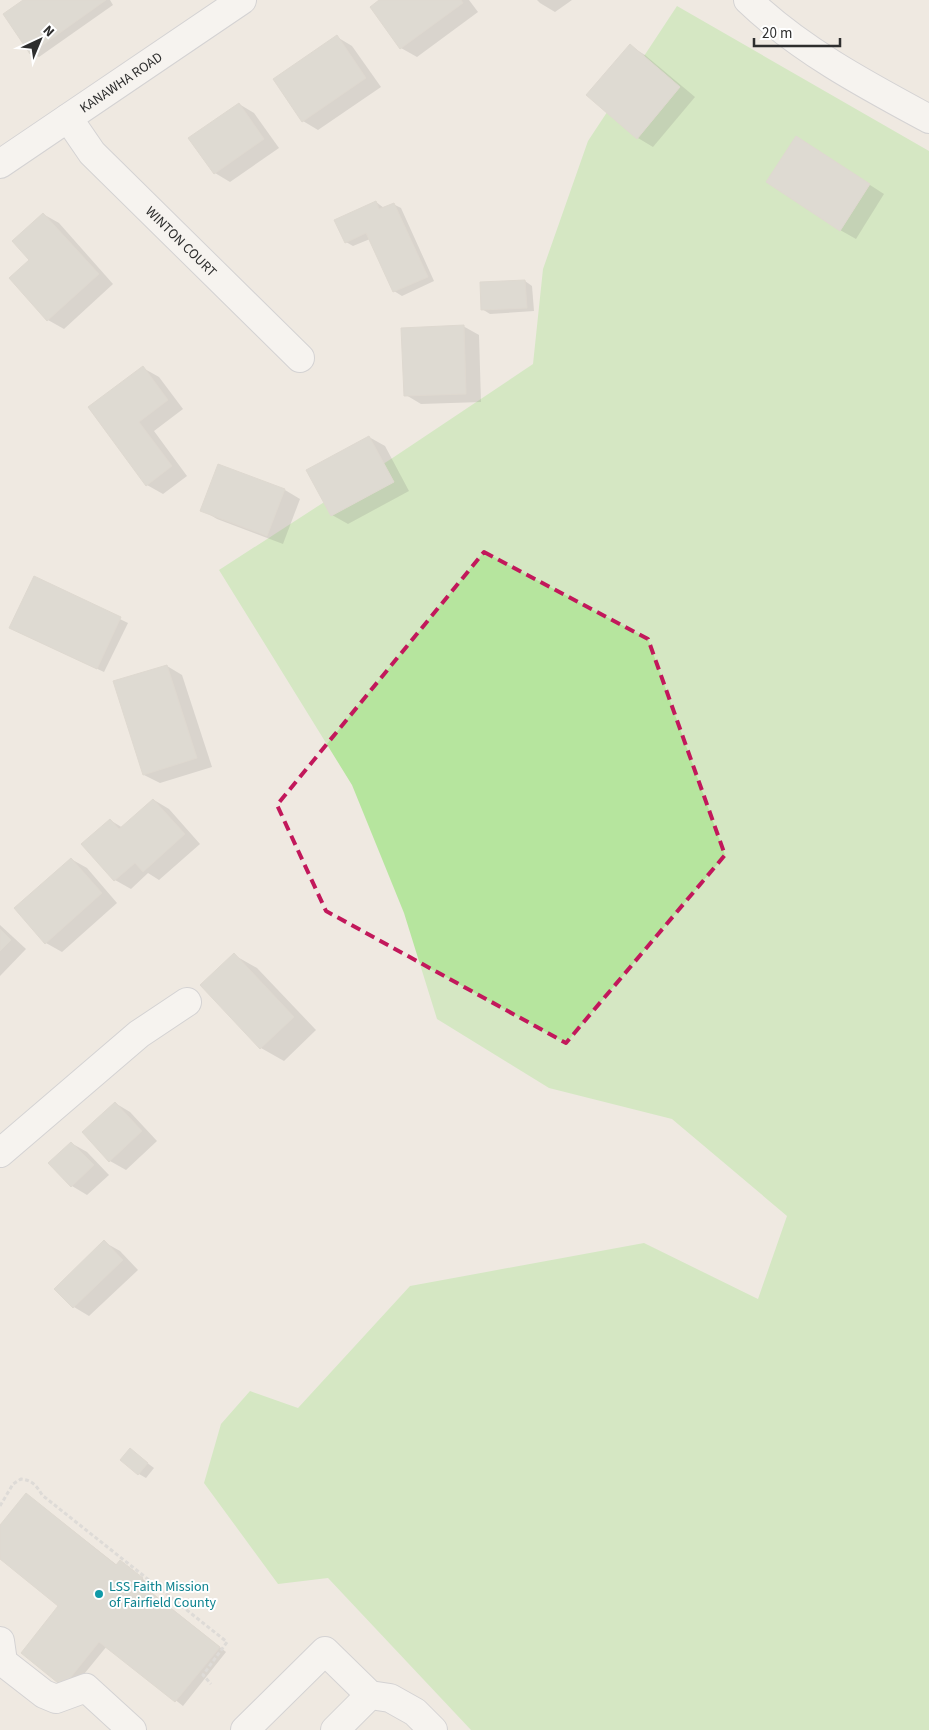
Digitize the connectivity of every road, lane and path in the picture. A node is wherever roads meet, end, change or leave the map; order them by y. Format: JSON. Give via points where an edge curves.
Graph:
{"nodes":[{"id":1,"x":242,"y":0,"type":"edge"},
{"id":2,"x":748,"y":0,"type":"edge"},
{"id":3,"x":68,"y":118,"type":"junction"},
{"id":4,"x":929,"y":119,"type":"edge"},
{"id":5,"x":1,"y":161,"type":"edge"},
{"id":6,"x":300,"y":358,"type":"dead end"},
{"id":7,"x":188,"y":1002,"type":"dead end"},
{"id":8,"x":0,"y":1153,"type":"edge"},
{"id":9,"x":0,"y":1506,"type":"edge"},
{"id":10,"x":0,"y":1622,"type":"edge"},
{"id":11,"x":0,"y":1640,"type":"edge"},
{"id":12,"x":211,"y":1684,"type":"dead end"},
{"id":13,"x":370,"y":1695,"type":"junction"},
{"id":14,"x":132,"y":1730,"type":"edge"},
{"id":15,"x":245,"y":1730,"type":"edge"},
{"id":16,"x":335,"y":1730,"type":"edge"},
{"id":17,"x":433,"y":1730,"type":"edge"}],
"edges":[{"from":1,"to":3,"type":"street","name":"KANAWHA ROAD"},
{"from":2,"to":4,"type":"street","via":[[796,41]]},
{"from":3,"to":5,"type":"street","name":"KANAWHA ROAD"},
{"from":3,"to":6,"type":"street","name":"WINTON COURT","via":[[92,154]]},
{"from":7,"to":8,"type":"street","via":[[139,1034]]},
{"from":9,"to":12,"type":"path","via":[[14,1484],[21,1479],[28,1480],[42,1495],[227,1642],[203,1675]]},
{"from":10,"to":11,"type":"street","via":[[5,1626]]},
{"from":11,"to":14,"type":"street","via":[[3,1662],[44,1694],[56,1699],[86,1688]]},
{"from":13,"to":15,"type":"street","via":[[325,1651]]},
{"from":13,"to":16,"type":"street"},
{"from":13,"to":17,"type":"street","via":[[390,1698],[415,1712]]}]}
